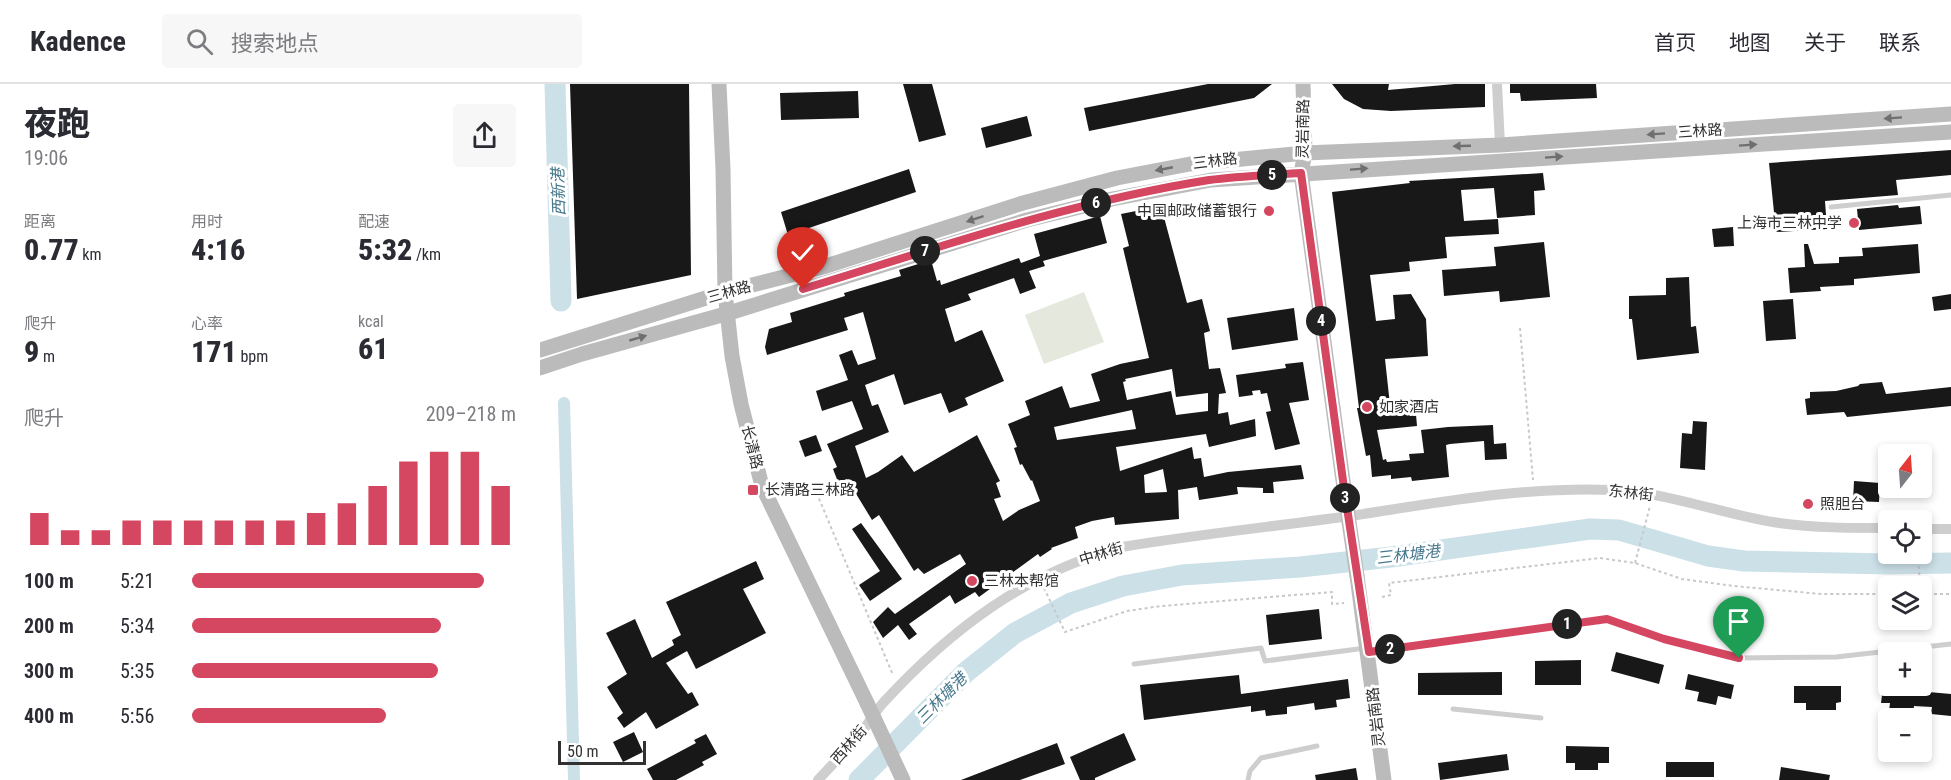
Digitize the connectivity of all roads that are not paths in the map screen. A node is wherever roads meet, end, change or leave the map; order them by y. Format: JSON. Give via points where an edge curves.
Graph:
{"nodes":[{"id":1,"x":718,"y":84,"type":"edge"},
{"id":2,"x":1303,"y":84,"type":"edge"},
{"id":3,"x":1497,"y":84,"type":"edge"},
{"id":4,"x":1951,"y":114,"type":"edge"},
{"id":5,"x":1951,"y":132,"type":"edge"},
{"id":6,"x":1500,"y":145,"type":"junction"},
{"id":7,"x":1305,"y":153,"type":"junction"},
{"id":8,"x":1301,"y":173,"type":"junction"},
{"id":9,"x":1951,"y":195,"type":"edge"},
{"id":10,"x":1831,"y":207,"type":"dead end"},
{"id":11,"x":725,"y":292,"type":"junction"},
{"id":12,"x":729,"y":313,"type":"junction"},
{"id":13,"x":543,"y":349,"type":"edge"},
{"id":14,"x":542,"y":368,"type":"edge"},
{"id":15,"x":1372,"y":512,"type":"joint"},
{"id":16,"x":1878,"y":528,"type":"edge"},
{"id":17,"x":1932,"y":529,"type":"edge"},
{"id":18,"x":1951,"y":529,"type":"edge"},
{"id":19,"x":1951,"y":644,"type":"edge"},
{"id":20,"x":1368,"y":650,"type":"junction"},
{"id":21,"x":1134,"y":664,"type":"dead end"},
{"id":22,"x":873,"y":706,"type":"junction"},
{"id":23,"x":1453,"y":710,"type":"dead end"},
{"id":24,"x":1541,"y":718,"type":"dead end"},
{"id":25,"x":1317,"y":746,"type":"dead end"},
{"id":26,"x":818,"y":780,"type":"edge"},
{"id":27,"x":903,"y":780,"type":"edge"},
{"id":28,"x":1248,"y":780,"type":"edge"},
{"id":29,"x":1384,"y":780,"type":"edge"}],
"edges":[{"from":1,"to":11,"type":"main road","name":"长清路"},
{"from":2,"to":7,"type":"main road","name":"灵岩南路"},
{"from":3,"to":6,"type":"street"},
{"from":4,"to":6,"type":"main road","name":"三林路","one_way":true},
{"from":8,"to":5,"type":"main road","name":"三林路","one_way":true},
{"from":6,"to":7,"type":"main road","name":"三林路","one_way":true},
{"from":7,"to":8,"type":"main road","name":"灵岩南路"},
{"from":7,"to":11,"type":"main road","name":"三林路","one_way":true,"via":[[1190,164],[1117,178],[1023,203],[823,267]]},
{"from":8,"to":12,"type":"main road","name":"三林路","via":[[1211,180],[1112,199],[1027,220]]},
{"from":8,"to":20,"type":"main road","name":"灵岩南路","bridge":true},
{"from":9,"to":10,"type":"lane"},
{"from":11,"to":12,"type":"main road","name":"长清路"},
{"from":11,"to":13,"type":"main road","name":"三林路"},
{"from":14,"to":12,"type":"main road","name":"三林路","one_way":true},
{"from":12,"to":22,"type":"main road","name":"长清路","via":[[741,404],[762,486]]},
{"from":15,"to":16,"type":"street","name":"东林街","via":[[1534,492],[1617,490],[1779,523]]},
{"from":15,"to":22,"type":"street","name":"中林街","via":[[1122,547],[1092,555],[1039,578],[996,604]]},
{"from":17,"to":18,"type":"street"},
{"from":19,"to":20,"type":"lane","via":[[1836,657],[1739,658],[1664,639],[1607,619]]},
{"from":20,"to":21,"type":"lane","via":[[1265,661],[1260,648]]},
{"from":20,"to":29,"type":"main road","name":"灵岩南路"},
{"from":22,"to":26,"type":"street","name":"西林街","via":[[850,745]]},
{"from":22,"to":27,"type":"main road","name":"长清路","bridge":true},
{"from":23,"to":24,"type":"lane"},
{"from":25,"to":28,"type":"lane","via":[[1261,758]]}]}
